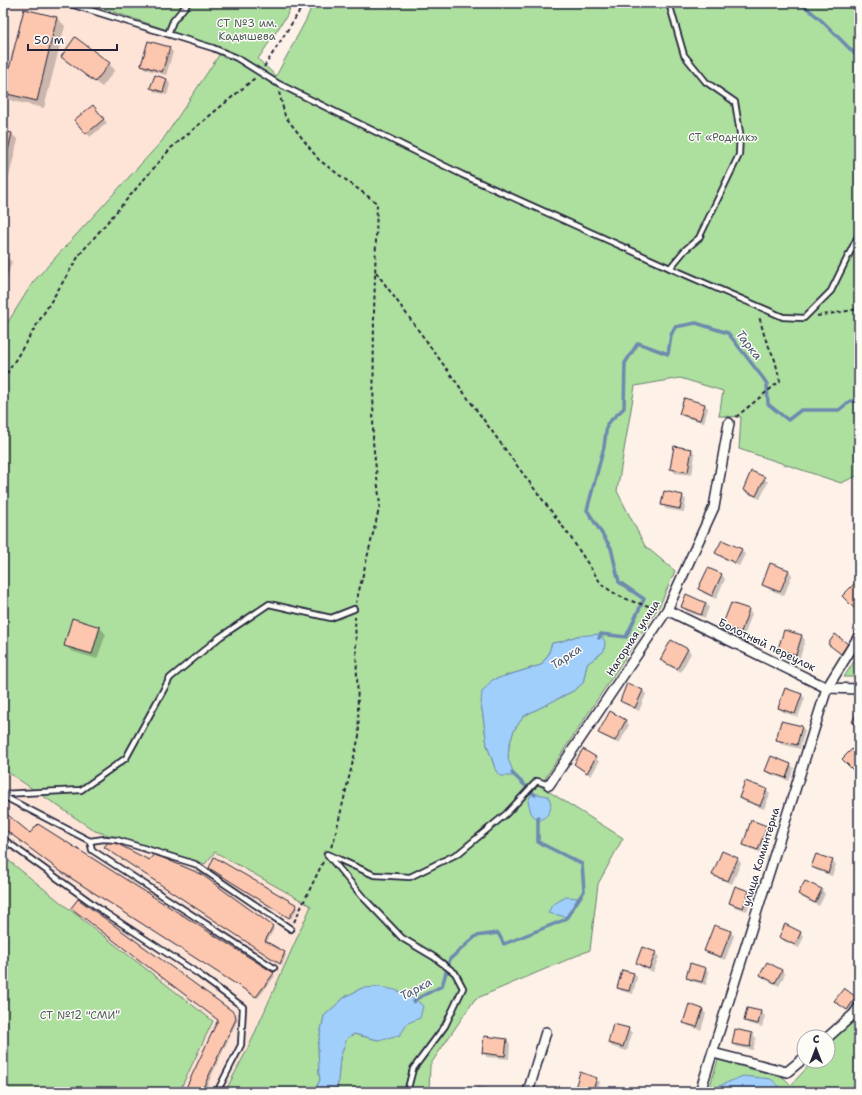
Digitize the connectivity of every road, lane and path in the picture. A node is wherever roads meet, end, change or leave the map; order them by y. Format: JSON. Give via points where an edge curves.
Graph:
{"nodes":[{"id":1,"x":67,"y":3,"type":"edge"},
{"id":2,"x":188,"y":3,"type":"edge"},
{"id":3,"x":302,"y":3,"type":"edge"},
{"id":4,"x":670,"y":3,"type":"edge"},
{"id":5,"x":168,"y":34,"type":"junction"},
{"id":6,"x":260,"y":73,"type":"junction"},
{"id":7,"x":277,"y":84,"type":"junction"},
{"id":8,"x":859,"y":234,"type":"edge"},
{"id":9,"x":670,"y":268,"type":"junction"},
{"id":10,"x":375,"y":271,"type":"junction"},
{"id":11,"x":756,"y":306,"type":"junction"},
{"id":12,"x":859,"y":310,"type":"edge"},
{"id":13,"x":804,"y":318,"type":"junction"},
{"id":14,"x":3,"y":380,"type":"edge"},
{"id":15,"x":729,"y":423,"type":"joint"},
{"id":16,"x":653,"y":607,"type":"dead end"},
{"id":17,"x":354,"y":609,"type":"junction"},
{"id":18,"x":667,"y":610,"type":"junction"},
{"id":19,"x":859,"y":636,"type":"edge"},
{"id":20,"x":827,"y":688,"type":"junction"},
{"id":21,"x":859,"y":689,"type":"edge"},
{"id":22,"x":549,"y":785,"type":"joint"},
{"id":23,"x":3,"y":795,"type":"edge"},
{"id":24,"x":3,"y":839,"type":"edge"},
{"id":25,"x":90,"y":841,"type":"junction"},
{"id":26,"x":327,"y":854,"type":"junction"},
{"id":27,"x":291,"y":929,"type":"joint"},
{"id":28,"x":274,"y":968,"type":"dead end"},
{"id":29,"x":859,"y":1007,"type":"edge"},
{"id":30,"x":836,"y":1030,"type":"edge"},
{"id":31,"x":546,"y":1032,"type":"dead end"},
{"id":32,"x":713,"y":1053,"type":"junction"},
{"id":33,"x":796,"y":1065,"type":"edge"},
{"id":34,"x":217,"y":1092,"type":"edge"},
{"id":35,"x":407,"y":1092,"type":"edge"},
{"id":36,"x":528,"y":1092,"type":"edge"},
{"id":37,"x":700,"y":1092,"type":"edge"}],
"edges":[{"from":1,"to":5,"type":"lane"},
{"from":2,"to":5,"type":"lane","via":[[173,21]]},
{"from":3,"to":6,"type":"path","via":[[299,12]]},
{"from":4,"to":9,"type":"lane","via":[[684,55],[706,82],[735,102],[740,132],[738,155],[699,238]]},
{"from":5,"to":6,"type":"lane","via":[[237,58]]},
{"from":6,"to":7,"type":"lane"},
{"from":6,"to":14,"type":"path","via":[[171,148],[80,254]]},
{"from":7,"to":9,"type":"lane","via":[[463,176]]},
{"from":7,"to":10,"type":"path","via":[[285,116],[319,160],[377,203]]},
{"from":8,"to":13,"type":"lane","via":[[830,291]]},
{"from":9,"to":11,"type":"lane"},
{"from":10,"to":16,"type":"path","via":[[569,535],[602,585],[617,595]]},
{"from":10,"to":17,"type":"path","via":[[373,442],[380,505]]},
{"from":11,"to":13,"type":"lane","via":[[783,317]]},
{"from":11,"to":15,"type":"path","via":[[780,381]]},
{"from":12,"to":13,"type":"path"},
{"from":15,"to":18,"type":"street","name":"Нагорная улица","via":[[714,507]]},
{"from":17,"to":23,"type":"lane","via":[[331,618],[269,604],[220,637],[170,678],[126,758],[81,790]]},
{"from":17,"to":26,"type":"path","via":[[359,736],[334,840]]},
{"from":18,"to":20,"type":"street","name":"Болотный переулок"},
{"from":18,"to":22,"type":"street","name":"Нагорная улица"},
{"from":19,"to":20,"type":"street","name":"улица Коминтерна"},
{"from":20,"to":21,"type":"street","name":"Болотный переулок"},
{"from":20,"to":32,"type":"street","name":"улица Коминтерна"},
{"from":22,"to":26,"type":"lane","via":[[537,781],[506,814],[458,853],[410,877],[374,875]]},
{"from":23,"to":25,"type":"lane"},
{"from":24,"to":34,"type":"lane","via":[[243,1007],[241,1045]]},
{"from":25,"to":27,"type":"lane","via":[[117,840],[195,864]]},
{"from":25,"to":28,"type":"lane","via":[[92,850]]},
{"from":26,"to":27,"type":"path"},
{"from":26,"to":35,"type":"lane","via":[[402,938],[455,973],[463,988],[445,1026],[413,1069]]},
{"from":29,"to":30,"type":"street"},
{"from":31,"to":36,"type":"street"},
{"from":32,"to":33,"type":"street","via":[[787,1072]]},
{"from":32,"to":37,"type":"street","name":"улица Коминтерна"}]}
